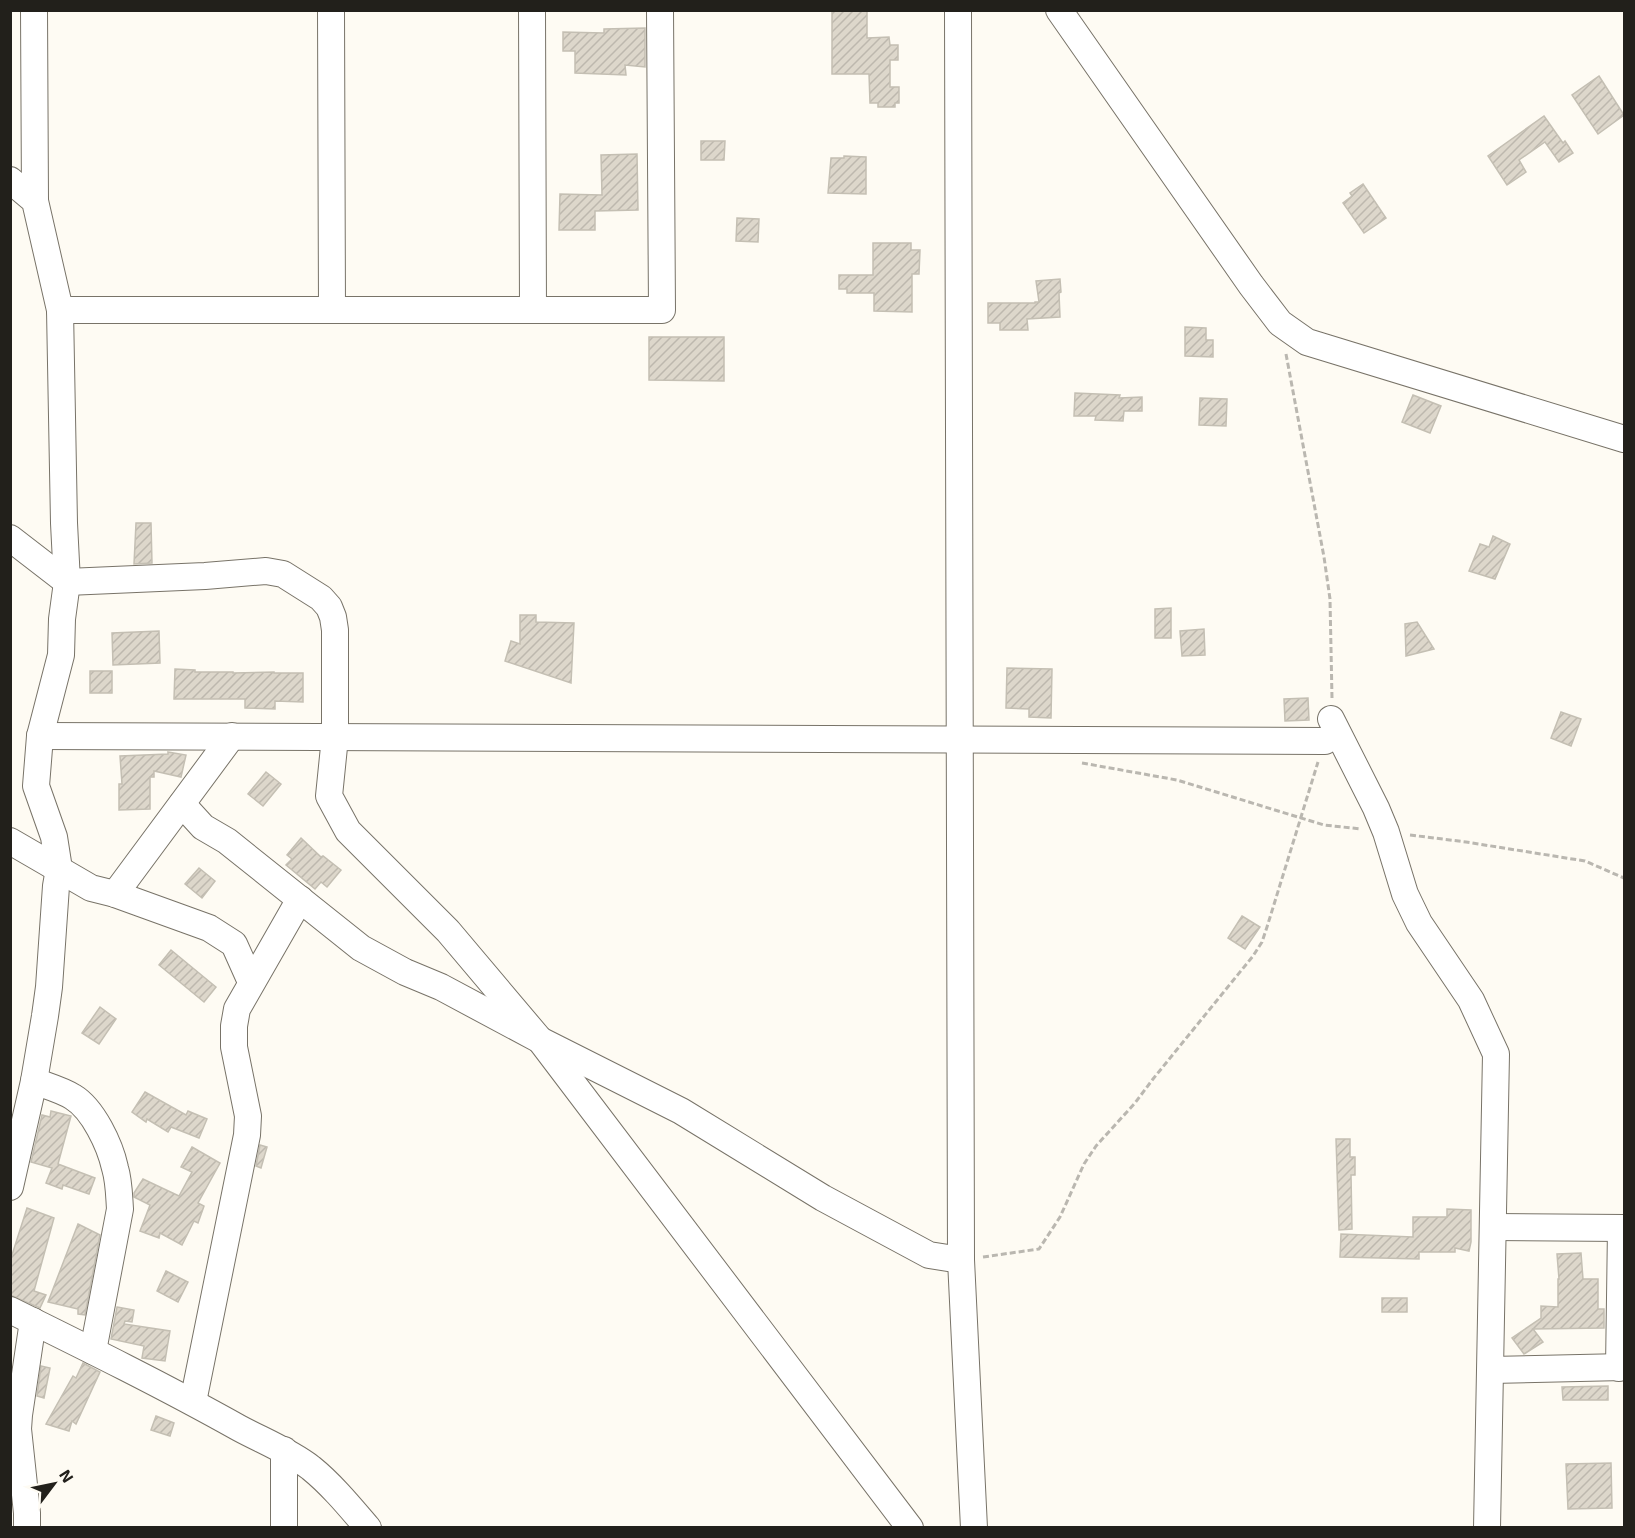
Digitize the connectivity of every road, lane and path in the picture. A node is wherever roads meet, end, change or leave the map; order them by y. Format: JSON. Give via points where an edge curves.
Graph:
{"nodes":[{"id":1,"x":34,"y":10,"type":"edge"},
{"id":2,"x":331,"y":10,"type":"edge"},
{"id":3,"x":532,"y":10,"type":"edge"},
{"id":4,"x":660,"y":10,"type":"edge"},
{"id":5,"x":958,"y":10,"type":"edge"},
{"id":6,"x":1059,"y":10,"type":"edge"},
{"id":7,"x":10,"y":180,"type":"edge"},
{"id":8,"x":35,"y":201,"type":"junction"},
{"id":9,"x":60,"y":310,"type":"junction"},
{"id":10,"x":332,"y":310,"type":"junction"},
{"id":11,"x":533,"y":310,"type":"junction"},
{"id":12,"x":1280,"y":323,"type":"junction"},
{"id":13,"x":1624,"y":439,"type":"edge"},
{"id":14,"x":10,"y":538,"type":"edge"},
{"id":15,"x":67,"y":582,"type":"junction"},
{"id":16,"x":1328,"y":730,"type":"junction"},
{"id":17,"x":40,"y":736,"type":"junction"},
{"id":18,"x":232,"y":736,"type":"junction"},
{"id":19,"x":335,"y":737,"type":"junction"},
{"id":20,"x":960,"y":741,"type":"junction"},
{"id":21,"x":1074,"y":761,"type":"dead end"},
{"id":22,"x":182,"y":804,"type":"junction"},
{"id":23,"x":1301,"y":818,"type":"junction"},
{"id":24,"x":1386,"y":832,"type":"junction"},
{"id":25,"x":10,"y":842,"type":"edge"},
{"id":26,"x":59,"y":869,"type":"junction"},
{"id":27,"x":1624,"y":878,"type":"edge"},
{"id":28,"x":115,"y":894,"type":"junction"},
{"id":29,"x":300,"y":898,"type":"junction"},
{"id":30,"x":251,"y":982,"type":"junction"},
{"id":31,"x":540,"y":1040,"type":"junction"},
{"id":32,"x":34,"y":1081,"type":"junction"},
{"id":33,"x":10,"y":1187,"type":"edge"},
{"id":34,"x":1494,"y":1227,"type":"junction"},
{"id":35,"x":1623,"y":1228,"type":"edge"},
{"id":36,"x":961,"y":1260,"type":"junction"},
{"id":37,"x":10,"y":1310,"type":"edge"},
{"id":38,"x":33,"y":1321,"type":"junction"},
{"id":39,"x":93,"y":1351,"type":"junction"},
{"id":40,"x":1622,"y":1367,"type":"edge"},
{"id":41,"x":1491,"y":1370,"type":"junction"},
{"id":42,"x":193,"y":1402,"type":"junction"},
{"id":43,"x":284,"y":1450,"type":"junction"},
{"id":44,"x":22,"y":1518,"type":"edge"},
{"id":45,"x":284,"y":1527,"type":"edge"},
{"id":46,"x":368,"y":1527,"type":"edge"},
{"id":47,"x":910,"y":1527,"type":"edge"},
{"id":48,"x":974,"y":1527,"type":"edge"},
{"id":49,"x":1487,"y":1527,"type":"edge"}],
"edges":[{"from":1,"to":8,"type":"street"},
{"from":2,"to":10,"type":"street"},
{"from":3,"to":11,"type":"street"},
{"from":4,"to":11,"type":"street","via":[[662,310]]},
{"from":5,"to":20,"type":"street"},
{"from":6,"to":12,"type":"street"},
{"from":7,"to":8,"type":"street"},
{"from":8,"to":9,"type":"street"},
{"from":9,"to":10,"type":"street"},
{"from":9,"to":15,"type":"street"},
{"from":10,"to":11,"type":"street"},
{"from":12,"to":13,"type":"street","via":[[1307,342]]},
{"from":12,"to":16,"type":"path","via":[[1327,578],[1333,690]]},
{"from":14,"to":15,"type":"street"},
{"from":15,"to":17,"type":"street","via":[[61,655]]},
{"from":15,"to":19,"type":"street","via":[[266,571],[283,574],[321,598],[333,616]]},
{"from":16,"to":20,"type":"street"},
{"from":16,"to":23,"type":"path"},
{"from":16,"to":24,"type":"street","via":[[1376,808]]},
{"from":17,"to":18,"type":"street"},
{"from":17,"to":26,"type":"street","via":[[36,786],[54,837]]},
{"from":18,"to":19,"type":"street"},
{"from":18,"to":22,"type":"street"},
{"from":19,"to":20,"type":"street"},
{"from":19,"to":31,"type":"street","via":[[329,796],[348,831],[448,931]]},
{"from":20,"to":36,"type":"street"},
{"from":21,"to":23,"type":"path","via":[[1177,780]]},
{"from":22,"to":28,"type":"street"},
{"from":22,"to":29,"type":"street","via":[[202,827],[227,841]]},
{"from":23,"to":24,"type":"path","via":[[1324,825]]},
{"from":23,"to":36,"type":"path","via":[[1262,942],[1135,1103],[1096,1146],[1039,1249]]},
{"from":24,"to":27,"type":"path","via":[[1585,861]]},
{"from":24,"to":34,"type":"street","via":[[1409,904],[1471,1000],[1496,1054]]},
{"from":25,"to":26,"type":"street"},
{"from":26,"to":28,"type":"street","via":[[91,888]]},
{"from":26,"to":32,"type":"street","via":[[49,987]]},
{"from":28,"to":30,"type":"street","via":[[209,928],[234,944]]},
{"from":29,"to":30,"type":"street"},
{"from":29,"to":31,"type":"street","via":[[361,948]]},
{"from":30,"to":42,"type":"street","via":[[237,1009],[234,1026],[234,1047],[248,1116],[247,1136]]},
{"from":31,"to":36,"type":"street","via":[[681,1111],[823,1198],[928,1254]]},
{"from":31,"to":47,"type":"street"},
{"from":32,"to":33,"type":"street"},
{"from":32,"to":39,"type":"street","via":[[74,1097],[89,1112],[104,1136],[115,1167],[120,1209]]},
{"from":34,"to":35,"type":"street"},
{"from":34,"to":41,"type":"street"},
{"from":35,"to":40,"type":"street"},
{"from":36,"to":48,"type":"street"},
{"from":37,"to":38,"type":"street"},
{"from":38,"to":39,"type":"street"},
{"from":38,"to":44,"type":"street","via":[[18,1429]]},
{"from":39,"to":42,"type":"street"},
{"from":40,"to":41,"type":"street"},
{"from":41,"to":49,"type":"street"},
{"from":42,"to":43,"type":"street"},
{"from":43,"to":45,"type":"street"},
{"from":43,"to":46,"type":"street","via":[[310,1467]]}]}
